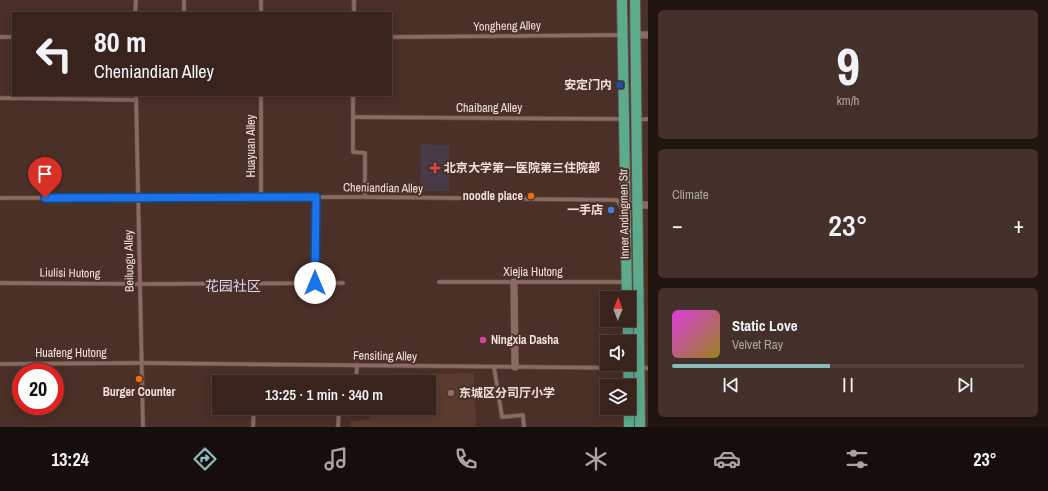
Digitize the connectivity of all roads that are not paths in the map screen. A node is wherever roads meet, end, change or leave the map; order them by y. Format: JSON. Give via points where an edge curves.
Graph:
{"nodes":[{"id":1,"x":136,"y":0,"type":"edge"},
{"id":2,"x":184,"y":0,"type":"edge"},
{"id":3,"x":261,"y":0,"type":"edge"},
{"id":4,"x":354,"y":0,"type":"edge"},
{"id":5,"x":622,"y":0,"type":"edge"},
{"id":6,"x":635,"y":0,"type":"edge"},
{"id":7,"x":135,"y":12,"type":"edge"},
{"id":8,"x":184,"y":12,"type":"edge"},
{"id":9,"x":261,"y":12,"type":"edge"},
{"id":10,"x":354,"y":12,"type":"edge"},
{"id":11,"x":623,"y":35,"type":"junction"},
{"id":12,"x":635,"y":35,"type":"junction"},
{"id":13,"x":648,"y":35,"type":"edge"},
{"id":14,"x":0,"y":37,"type":"edge"},
{"id":15,"x":12,"y":37,"type":"edge"},
{"id":16,"x":392,"y":37,"type":"edge"},
{"id":17,"x":136,"y":96,"type":"edge"},
{"id":18,"x":261,"y":96,"type":"edge"},
{"id":19,"x":353,"y":96,"type":"edge"},
{"id":20,"x":0,"y":98,"type":"edge"},
{"id":21,"x":136,"y":100,"type":"junction"},
{"id":22,"x":353,"y":117,"type":"junction"},
{"id":23,"x":624,"y":118,"type":"junction"},
{"id":24,"x":636,"y":120,"type":"junction"},
{"id":25,"x":648,"y":120,"type":"edge"},
{"id":26,"x":261,"y":197,"type":"junction"},
{"id":27,"x":316,"y":197,"type":"junction"},
{"id":28,"x":364,"y":197,"type":"junction"},
{"id":29,"x":0,"y":198,"type":"edge"},
{"id":30,"x":138,"y":198,"type":"junction"},
{"id":31,"x":626,"y":205,"type":"junction"},
{"id":32,"x":637,"y":205,"type":"junction"},
{"id":33,"x":648,"y":205,"type":"edge"},
{"id":34,"x":0,"y":282,"type":"edge"},
{"id":35,"x":439,"y":282,"type":"dead end"},
{"id":36,"x":514,"y":282,"type":"junction"},
{"id":37,"x":627,"y":282,"type":"junction"},
{"id":38,"x":315,"y":283,"type":"junction"},
{"id":39,"x":343,"y":283,"type":"dead end"},
{"id":40,"x":139,"y":284,"type":"junction"},
{"id":41,"x":627,"y":291,"type":"edge"},
{"id":42,"x":142,"y":363,"type":"junction"},
{"id":43,"x":0,"y":364,"type":"edge"},
{"id":44,"x":356,"y":365,"type":"junction"},
{"id":45,"x":600,"y":366,"type":"edge"},
{"id":46,"x":494,"y":367,"type":"junction"},
{"id":47,"x":515,"y":368,"type":"junction"},
{"id":48,"x":644,"y":368,"type":"edge"},
{"id":49,"x":356,"y":375,"type":"edge"},
{"id":50,"x":254,"y":415,"type":"edge"},
{"id":51,"x":339,"y":415,"type":"edge"},
{"id":52,"x":629,"y":415,"type":"edge"},
{"id":53,"x":143,"y":427,"type":"edge"},
{"id":54,"x":253,"y":427,"type":"edge"},
{"id":55,"x":338,"y":427,"type":"edge"},
{"id":56,"x":524,"y":427,"type":"edge"},
{"id":57,"x":629,"y":427,"type":"edge"},
{"id":58,"x":640,"y":427,"type":"edge"}],
"edges":[{"from":1,"to":7,"type":"lane"},
{"from":2,"to":8,"type":"lane"},
{"from":3,"to":9,"type":"lane"},
{"from":4,"to":10,"type":"lane"},
{"from":5,"to":11,"type":"main road","name":"Inner Andingmen Str"},
{"from":6,"to":12,"type":"main road","name":"Inner Andingmen Str"},
{"from":11,"to":16,"type":"lane","name":"Yongheng Alley"},
{"from":11,"to":23,"type":"main road","name":"Inner Andingmen Str"},
{"from":12,"to":13,"type":"street"},
{"from":12,"to":24,"type":"main road","name":"Inner Andingmen Str"},
{"from":14,"to":15,"type":"lane"},
{"from":17,"to":21,"type":"lane","name":"Beiluogu Alley"},
{"from":18,"to":26,"type":"lane","name":"Huayuan Alley"},
{"from":19,"to":22,"type":"lane"},
{"from":20,"to":21,"type":"lane"},
{"from":21,"to":30,"type":"lane","name":"Beiluogu Alley"},
{"from":22,"to":23,"type":"lane","name":"Chaibang Alley"},
{"from":22,"to":28,"type":"lane","via":[[353,152],[365,153]]},
{"from":23,"to":31,"type":"main road","name":"Inner Andingmen Str"},
{"from":24,"to":25,"type":"lane"},
{"from":24,"to":32,"type":"main road","name":"Inner Andingmen Str"},
{"from":26,"to":27,"type":"lane","name":"Cheniandian Alley"},
{"from":26,"to":30,"type":"lane","name":"Cheniandian Alley"},
{"from":27,"to":28,"type":"lane","name":"Cheniandian Alley"},
{"from":27,"to":38,"type":"lane"},
{"from":28,"to":31,"type":"lane","name":"Cheniandian Alley","via":[[616,200],[620,205]]},
{"from":29,"to":30,"type":"lane","name":"Cheniandian Alley"},
{"from":30,"to":40,"type":"lane","name":"Beiluogu Alley"},
{"from":31,"to":32,"type":"street"},
{"from":31,"to":37,"type":"main road","name":"Inner Andingmen Str"},
{"from":32,"to":33,"type":"street"},
{"from":32,"to":48,"type":"main road","name":"Inner Andingmen Str"},
{"from":34,"to":40,"type":"lane","name":"Liulisi Hutong"},
{"from":35,"to":36,"type":"lane","name":"Xiejia Hutong"},
{"from":36,"to":37,"type":"lane","name":"Xiejia Hutong"},
{"from":36,"to":47,"type":"street"},
{"from":37,"to":41,"type":"main road","name":"Inner Andingmen Str"},
{"from":38,"to":39,"type":"lane"},
{"from":38,"to":40,"type":"lane"},
{"from":40,"to":42,"type":"lane","name":"Beiluogu Alley"},
{"from":42,"to":43,"type":"lane","name":"Huafeng Hutong"},
{"from":42,"to":44,"type":"lane","name":"Fensiting Alley"},
{"from":42,"to":53,"type":"lane","name":"Beiluogu Alley"},
{"from":44,"to":46,"type":"lane","name":"Fensiting Alley"},
{"from":44,"to":49,"type":"lane"},
{"from":45,"to":47,"type":"lane","name":"Fensiting Alley"},
{"from":46,"to":47,"type":"lane","name":"Fensiting Alley"},
{"from":46,"to":56,"type":"lane","via":[[502,417],[523,415]]},
{"from":48,"to":58,"type":"main road","name":"Inner Andingmen Str"},
{"from":50,"to":54,"type":"lane"},
{"from":51,"to":55,"type":"lane"},
{"from":52,"to":57,"type":"main road"}]}
